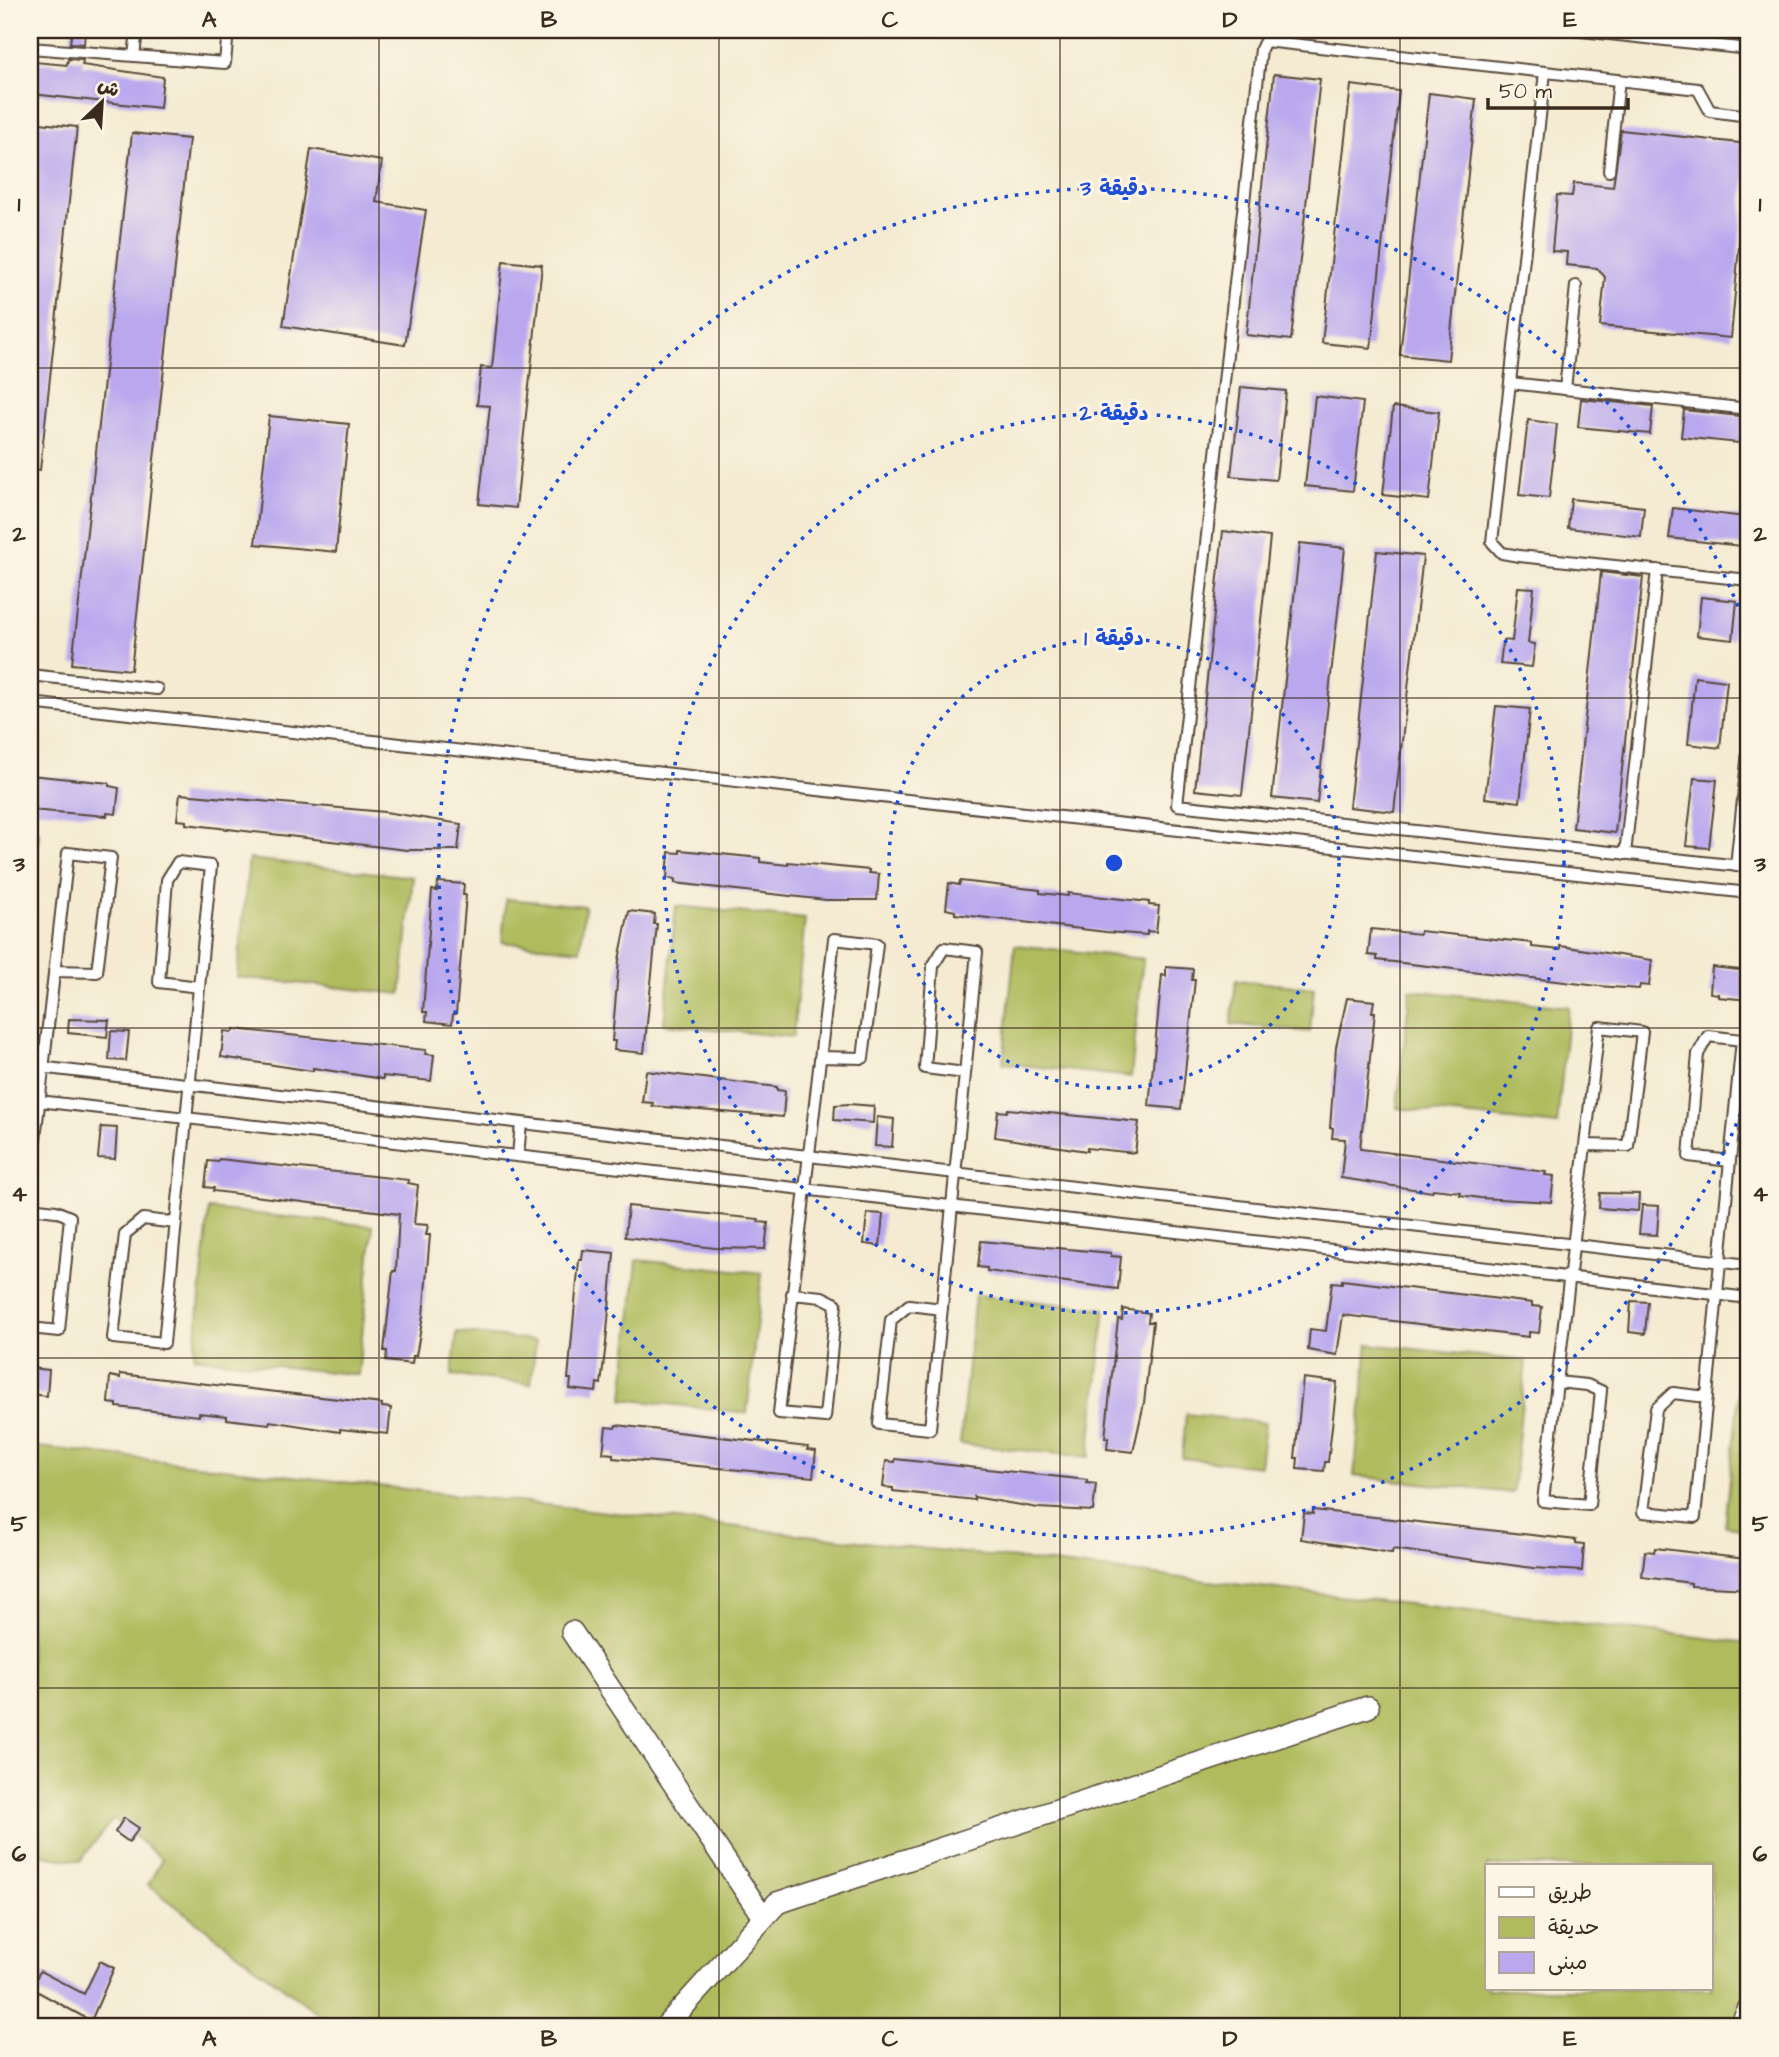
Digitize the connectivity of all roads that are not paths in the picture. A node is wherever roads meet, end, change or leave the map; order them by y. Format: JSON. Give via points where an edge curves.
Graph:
{"nodes":[{"id":1,"x":137,"y":30,"type":"edge"},
{"id":2,"x":228,"y":30,"type":"edge"},
{"id":3,"x":1572,"y":30,"type":"edge"},
{"id":4,"x":30,"y":48,"type":"edge"},
{"id":5,"x":1749,"y":49,"type":"edge"},
{"id":6,"x":134,"y":56,"type":"junction"},
{"id":7,"x":1545,"y":72,"type":"junction"},
{"id":8,"x":1619,"y":80,"type":"junction"},
{"id":9,"x":1749,"y":116,"type":"edge"},
{"id":10,"x":1609,"y":171,"type":"dead end"},
{"id":11,"x":1576,"y":286,"type":"dead end"},
{"id":12,"x":1510,"y":383,"type":"junction"},
{"id":13,"x":1565,"y":389,"type":"junction"},
{"id":14,"x":1749,"y":409,"type":"edge"},
{"id":15,"x":1657,"y":570,"type":"junction"},
{"id":16,"x":1749,"y":580,"type":"edge"},
{"id":17,"x":30,"y":675,"type":"edge"},
{"id":18,"x":156,"y":689,"type":"dead end"},
{"id":19,"x":30,"y":703,"type":"edge"},
{"id":20,"x":1749,"y":742,"type":"edge"},
{"id":21,"x":1625,"y":854,"type":"junction"},
{"id":22,"x":1736,"y":866,"type":"junction"},
{"id":23,"x":1749,"y":867,"type":"edge"},
{"id":24,"x":1749,"y":892,"type":"edge"},
{"id":25,"x":54,"y":971,"type":"junction"},
{"id":26,"x":199,"y":987,"type":"junction"},
{"id":27,"x":820,"y":1058,"type":"junction"},
{"id":28,"x":30,"y":1066,"type":"edge"},
{"id":29,"x":43,"y":1068,"type":"junction"},
{"id":30,"x":965,"y":1073,"type":"junction"},
{"id":31,"x":190,"y":1084,"type":"junction"},
{"id":32,"x":34,"y":1101,"type":"edge"},
{"id":33,"x":186,"y":1118,"type":"junction"},
{"id":34,"x":521,"y":1123,"type":"junction"},
{"id":35,"x":1585,"y":1145,"type":"junction"},
{"id":36,"x":518,"y":1156,"type":"junction"},
{"id":37,"x":809,"y":1156,"type":"junction"},
{"id":38,"x":1730,"y":1161,"type":"junction"},
{"id":39,"x":955,"y":1173,"type":"junction"},
{"id":40,"x":30,"y":1182,"type":"edge"},
{"id":41,"x":805,"y":1189,"type":"junction"},
{"id":42,"x":952,"y":1206,"type":"junction"},
{"id":43,"x":30,"y":1208,"type":"edge"},
{"id":44,"x":176,"y":1223,"type":"junction"},
{"id":45,"x":1573,"y":1245,"type":"junction"},
{"id":46,"x":1720,"y":1262,"type":"junction"},
{"id":47,"x":1749,"y":1265,"type":"edge"},
{"id":48,"x":1569,"y":1278,"type":"junction"},
{"id":49,"x":792,"y":1294,"type":"junction"},
{"id":50,"x":1717,"y":1295,"type":"junction"},
{"id":51,"x":1749,"y":1298,"type":"edge"},
{"id":52,"x":942,"y":1309,"type":"junction"},
{"id":53,"x":30,"y":1328,"type":"edge"},
{"id":54,"x":1557,"y":1382,"type":"junction"},
{"id":55,"x":1706,"y":1397,"type":"junction"},
{"id":56,"x":572,"y":1632,"type":"dead end"},
{"id":57,"x":1368,"y":1707,"type":"dead end"},
{"id":58,"x":763,"y":1917,"type":"junction"},
{"id":59,"x":1749,"y":2008,"type":"edge"},
{"id":60,"x":665,"y":2027,"type":"edge"},
{"id":61,"x":1740,"y":2027,"type":"edge"}],
"edges":[{"from":1,"to":6,"type":"lane"},
{"from":2,"to":6,"type":"lane","via":[[225,63]]},
{"from":3,"to":5,"type":"lane"},
{"from":4,"to":6,"type":"lane"},
{"from":7,"to":8,"type":"lane"},
{"from":7,"to":12,"type":"lane"},
{"from":7,"to":21,"type":"lane","via":[[1265,41],[1177,804]]},
{"from":8,"to":9,"type":"lane","via":[[1698,89],[1710,111]]},
{"from":8,"to":10,"type":"lane"},
{"from":11,"to":13,"type":"lane"},
{"from":12,"to":13,"type":"lane"},
{"from":12,"to":15,"type":"lane","via":[[1492,542],[1502,552],[1519,556]]},
{"from":13,"to":14,"type":"lane"},
{"from":15,"to":16,"type":"lane"},
{"from":15,"to":21,"type":"lane"},
{"from":17,"to":18,"type":"lane"},
{"from":19,"to":24,"type":"lane"},
{"from":20,"to":22,"type":"lane"},
{"from":21,"to":22,"type":"lane"},
{"from":22,"to":23,"type":"lane"},
{"from":25,"to":25,"type":"lane","via":[[97,972],[111,858],[68,853]]},
{"from":25,"to":29,"type":"lane"},
{"from":26,"to":26,"type":"lane","via":[[159,982],[167,880],[178,862],[211,866]]},
{"from":26,"to":31,"type":"lane"},
{"from":27,"to":27,"type":"lane","via":[[863,1058],[877,944],[834,939]]},
{"from":27,"to":37,"type":"lane"},
{"from":28,"to":29,"type":"lane"},
{"from":29,"to":31,"type":"lane"},
{"from":29,"to":32,"type":"lane"},
{"from":30,"to":30,"type":"lane","via":[[925,1068],[933,967],[944,948],[977,952]]},
{"from":30,"to":39,"type":"lane"},
{"from":31,"to":33,"type":"lane"},
{"from":31,"to":34,"type":"lane"},
{"from":32,"to":33,"type":"lane"},
{"from":32,"to":40,"type":"lane"},
{"from":33,"to":36,"type":"lane"},
{"from":33,"to":44,"type":"lane"},
{"from":34,"to":36,"type":"lane"},
{"from":34,"to":37,"type":"lane"},
{"from":35,"to":35,"type":"lane","via":[[1628,1146],[1642,1032],[1599,1027]]},
{"from":35,"to":45,"type":"lane"},
{"from":36,"to":41,"type":"lane"},
{"from":37,"to":39,"type":"lane"},
{"from":37,"to":41,"type":"lane"},
{"from":38,"to":38,"type":"lane","via":[[1689,1156],[1698,1054],[1709,1037],[1742,1040]]},
{"from":38,"to":46,"type":"lane"},
{"from":39,"to":42,"type":"lane"},
{"from":39,"to":45,"type":"lane"},
{"from":41,"to":42,"type":"lane"},
{"from":41,"to":49,"type":"lane"},
{"from":42,"to":48,"type":"lane"},
{"from":42,"to":52,"type":"lane"},
{"from":43,"to":53,"type":"lane","via":[[70,1217],[59,1331]]},
{"from":44,"to":44,"type":"lane","via":[[164,1343],[113,1338],[125,1234],[143,1219]]},
{"from":45,"to":46,"type":"lane"},
{"from":45,"to":48,"type":"lane"},
{"from":46,"to":47,"type":"lane"},
{"from":46,"to":50,"type":"lane"},
{"from":48,"to":50,"type":"lane"},
{"from":48,"to":54,"type":"lane"},
{"from":49,"to":49,"type":"lane","via":[[779,1413],[825,1417],[836,1304],[822,1297]]},
{"from":50,"to":51,"type":"lane"},
{"from":50,"to":55,"type":"lane"},
{"from":52,"to":52,"type":"lane","via":[[930,1429],[879,1424],[891,1320],[909,1305]]},
{"from":54,"to":54,"type":"lane","via":[[1544,1500],[1589,1505],[1601,1391]]},
{"from":55,"to":55,"type":"lane","via":[[1695,1517],[1643,1511],[1656,1409],[1673,1393]]},
{"from":56,"to":58,"type":"street"},
{"from":57,"to":58,"type":"street","via":[[777,1903]]},
{"from":58,"to":60,"type":"street"},
{"from":59,"to":61,"type":"street"}]}
